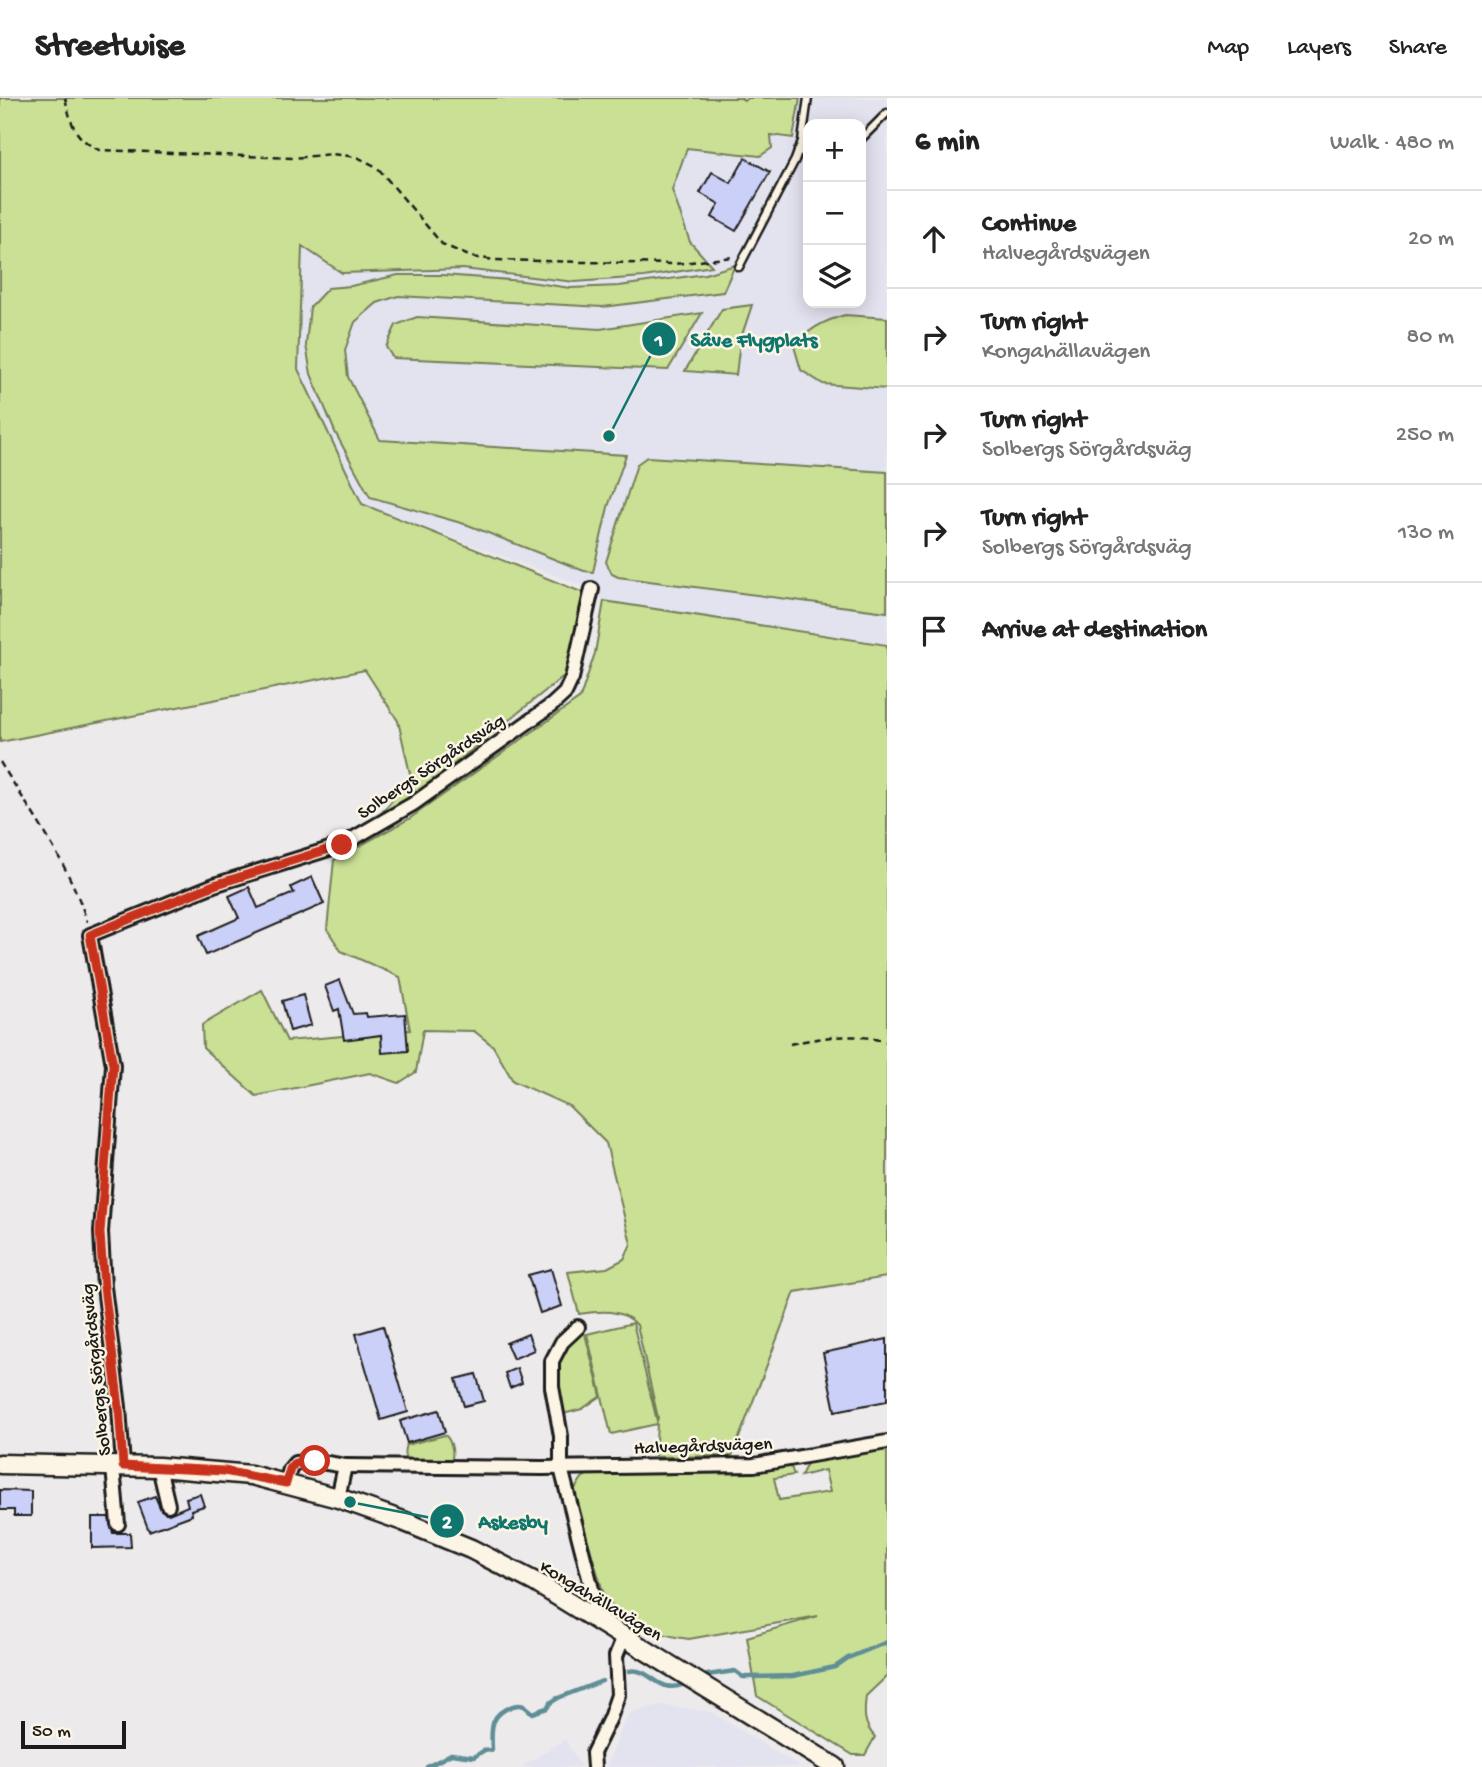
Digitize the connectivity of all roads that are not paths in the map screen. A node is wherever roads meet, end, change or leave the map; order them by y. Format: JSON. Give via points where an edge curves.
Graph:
{"nodes":[{"id":1,"x":808,"y":98,"type":"edge"},
{"id":2,"x":887,"y":113,"type":"edge"},
{"id":3,"x":866,"y":134,"type":"edge"},
{"id":4,"x":798,"y":151,"type":"junction"},
{"id":5,"x":803,"y":152,"type":"edge"},
{"id":6,"x":739,"y":267,"type":"dead end"},
{"id":7,"x":592,"y":590,"type":"dead end"},
{"id":8,"x":578,"y":1327,"type":"dead end"},
{"id":9,"x":887,"y":1442,"type":"edge"},
{"id":10,"x":0,"y":1464,"type":"edge"},
{"id":11,"x":118,"y":1466,"type":"junction"},
{"id":12,"x":345,"y":1466,"type":"junction"},
{"id":13,"x":159,"y":1467,"type":"junction"},
{"id":14,"x":561,"y":1468,"type":"junction"},
{"id":15,"x":286,"y":1483,"type":"junction"},
{"id":16,"x":338,"y":1498,"type":"junction"},
{"id":17,"x":168,"y":1505,"type":"dead end"},
{"id":18,"x":118,"y":1524,"type":"dead end"},
{"id":19,"x":590,"y":1616,"type":"junction"},
{"id":20,"x":624,"y":1636,"type":"junction"},
{"id":21,"x":594,"y":1767,"type":"edge"},
{"id":22,"x":835,"y":1767,"type":"edge"}],
"edges":[{"from":1,"to":4,"type":"lane"},
{"from":2,"to":3,"type":"lane"},
{"from":4,"to":5,"type":"lane"},
{"from":4,"to":6,"type":"lane"},
{"from":7,"to":11,"type":"street","name":"Solbergs Sörgårdsväg","via":[[565,693],[413,804],[342,845],[214,885],[90,935],[113,1065],[100,1233],[119,1407]]},
{"from":8,"to":14,"type":"street","via":[[562,1342],[552,1361]]},
{"from":9,"to":14,"type":"street","name":"Halvegårdsvägen","via":[[754,1465]]},
{"from":10,"to":11,"type":"street","name":"Kongahällavägen"},
{"from":11,"to":13,"type":"street","name":"Kongahällavägen"},
{"from":11,"to":18,"type":"street","name":"Solbergs Sörgårdsväg"},
{"from":12,"to":14,"type":"street","name":"Halvegårdsvägen"},
{"from":12,"to":15,"type":"street","name":"Halvegårdsvägen","via":[[295,1463]]},
{"from":12,"to":16,"type":"street"},
{"from":13,"to":15,"type":"street","name":"Kongahällavägen","via":[[224,1471]]},
{"from":13,"to":17,"type":"street"},
{"from":14,"to":19,"type":"street","via":[[595,1601]]},
{"from":15,"to":16,"type":"street","name":"Kongahällavägen"},
{"from":16,"to":19,"type":"street","name":"Kongahällavägen","via":[[471,1549]]},
{"from":19,"to":20,"type":"street","name":"Kongahällavägen"},
{"from":20,"to":21,"type":"street","via":[[616,1656],[618,1695],[593,1753]]},
{"from":20,"to":22,"type":"street","name":"Kongahällavägen"}]}
